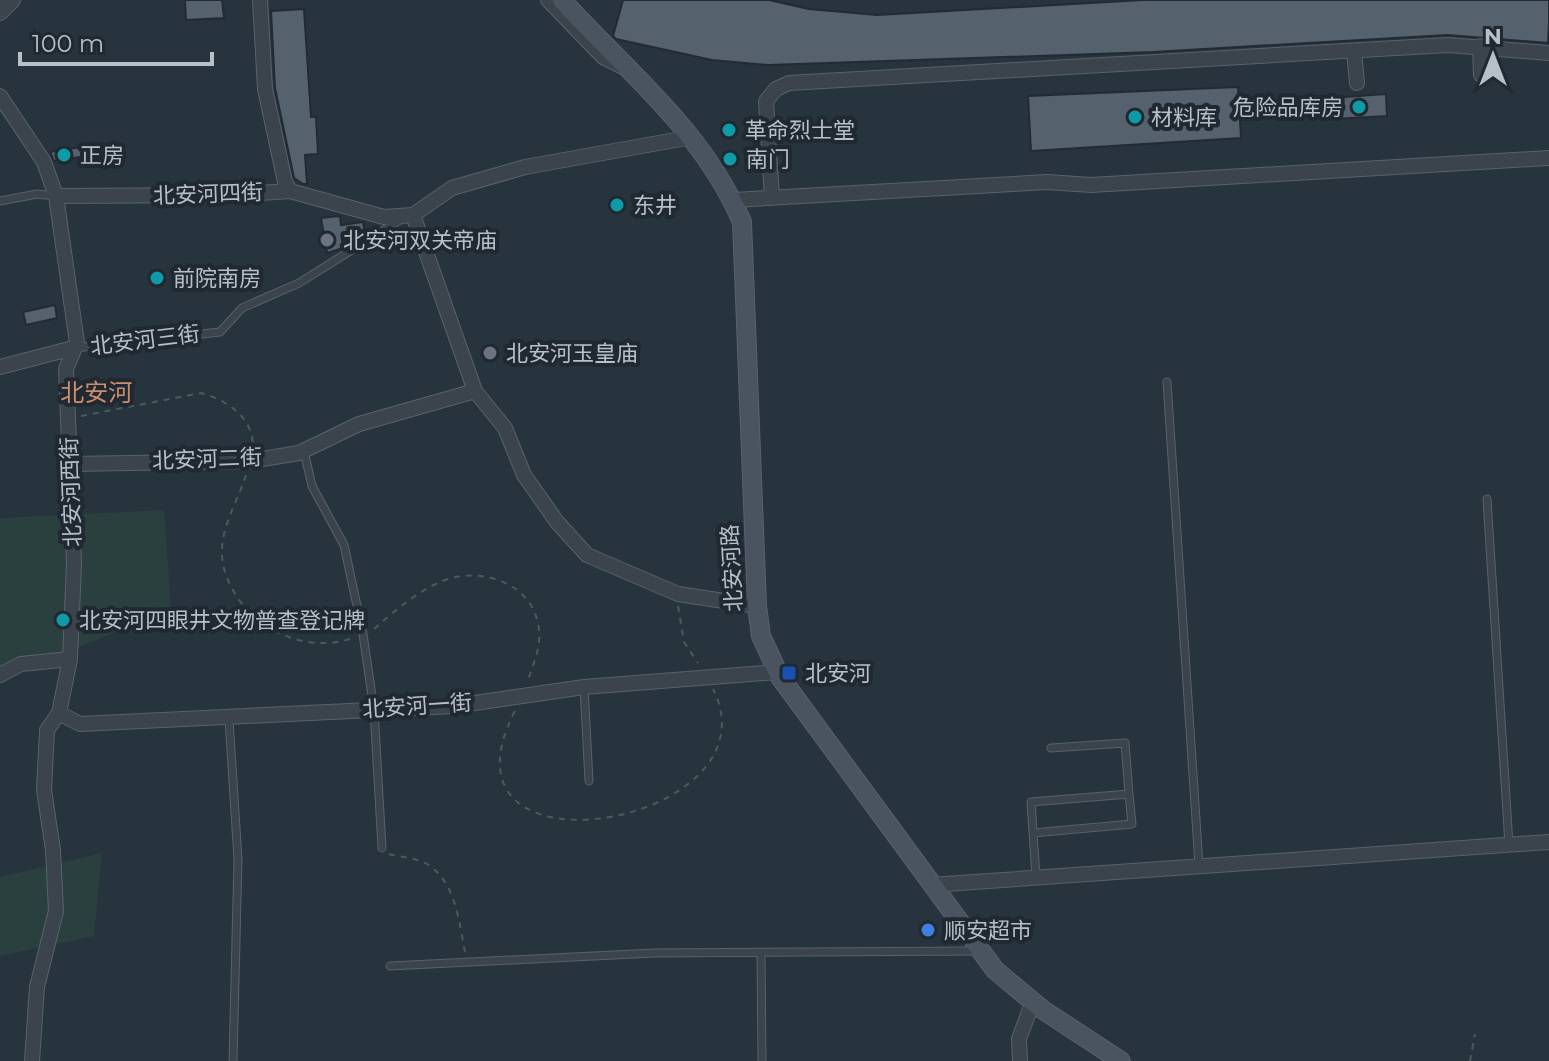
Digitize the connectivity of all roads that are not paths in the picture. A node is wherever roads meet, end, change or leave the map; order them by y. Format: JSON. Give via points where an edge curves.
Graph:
{"nodes":[{"id":1,"x":12,"y":0,"type":"edge"},
{"id":2,"x":260,"y":0,"type":"edge"},
{"id":3,"x":548,"y":0,"type":"edge"},
{"id":4,"x":562,"y":0,"type":"edge"},
{"id":5,"x":0,"y":12,"type":"edge"},
{"id":6,"x":1480,"y":46,"type":"junction"},
{"id":7,"x":1354,"y":51,"type":"junction"},
{"id":8,"x":1549,"y":53,"type":"edge"},
{"id":9,"x":635,"y":72,"type":"junction"},
{"id":10,"x":1481,"y":75,"type":"dead end"},
{"id":11,"x":1357,"y":83,"type":"dead end"},
{"id":12,"x":0,"y":96,"type":"edge"},
{"id":13,"x":6,"y":116,"type":"edge"},
{"id":14,"x":692,"y":137,"type":"junction"},
{"id":15,"x":1549,"y":158,"type":"edge"},
{"id":16,"x":290,"y":191,"type":"junction"},
{"id":17,"x":56,"y":196,"type":"junction"},
{"id":18,"x":772,"y":198,"type":"junction"},
{"id":19,"x":733,"y":200,"type":"junction"},
{"id":20,"x":0,"y":201,"type":"edge"},
{"id":21,"x":408,"y":217,"type":"junction"},
{"id":22,"x":73,"y":348,"type":"junction"},
{"id":23,"x":0,"y":367,"type":"edge"},
{"id":24,"x":1167,"y":382,"type":"dead end"},
{"id":25,"x":475,"y":391,"type":"junction"},
{"id":26,"x":304,"y":451,"type":"junction"},
{"id":27,"x":70,"y":464,"type":"junction"},
{"id":28,"x":1487,"y":499,"type":"dead end"},
{"id":29,"x":757,"y":606,"type":"junction"},
{"id":30,"x":70,"y":659,"type":"junction"},
{"id":31,"x":777,"y":672,"type":"junction"},
{"id":32,"x":0,"y":675,"type":"edge"},
{"id":33,"x":584,"y":687,"type":"junction"},
{"id":34,"x":374,"y":710,"type":"junction"},
{"id":35,"x":59,"y":713,"type":"junction"},
{"id":36,"x":229,"y":720,"type":"junction"},
{"id":37,"x":1051,"y":748,"type":"dead end"},
{"id":38,"x":589,"y":781,"type":"dead end"},
{"id":39,"x":1129,"y":794,"type":"junction"},
{"id":40,"x":1033,"y":833,"type":"junction"},
{"id":41,"x":1549,"y":842,"type":"edge"},
{"id":42,"x":1509,"y":845,"type":"junction"},
{"id":43,"x":382,"y":848,"type":"road end"},
{"id":44,"x":1199,"y":865,"type":"junction"},
{"id":45,"x":1036,"y":877,"type":"junction"},
{"id":46,"x":931,"y":885,"type":"junction"},
{"id":47,"x":981,"y":951,"type":"junction"},
{"id":48,"x":761,"y":953,"type":"junction"},
{"id":49,"x":390,"y":966,"type":"dead end"},
{"id":50,"x":1033,"y":1001,"type":"junction"},
{"id":51,"x":32,"y":1061,"type":"edge"},
{"id":52,"x":233,"y":1061,"type":"edge"},
{"id":53,"x":762,"y":1061,"type":"edge"},
{"id":54,"x":1020,"y":1061,"type":"edge"},
{"id":55,"x":1121,"y":1061,"type":"edge"}],
"edges":[{"from":1,"to":5,"type":"street"},
{"from":2,"to":16,"type":"street","via":[[265,89]]},
{"from":3,"to":9,"type":"street","via":[[603,57]]},
{"from":4,"to":9,"type":"main road","name":"北安河路"},
{"from":6,"to":7,"type":"street"},
{"from":6,"to":8,"type":"street"},
{"from":6,"to":10,"type":"street"},
{"from":7,"to":11,"type":"street"},
{"from":7,"to":18,"type":"street","via":[[789,83],[766,101]]},
{"from":9,"to":14,"type":"main road","name":"北安河路"},
{"from":12,"to":13,"type":"street","name":"北安河西街"},
{"from":13,"to":17,"type":"street","name":"北安河西街","via":[[44,162]]},
{"from":14,"to":19,"type":"main road","name":"北安河路"},
{"from":14,"to":21,"type":"street","via":[[510,171],[452,188]]},
{"from":15,"to":18,"type":"street"},
{"from":16,"to":17,"type":"street","name":"北安河四街"},
{"from":16,"to":21,"type":"street","name":"北安河四街","via":[[384,217]]},
{"from":17,"to":20,"type":"lane","name":"北安河四街"},
{"from":17,"to":22,"type":"street","name":"北安河西街","via":[[77,343]]},
{"from":18,"to":19,"type":"street"},
{"from":19,"to":29,"type":"main road","name":"北安河路","via":[[742,222]]},
{"from":21,"to":22,"type":"lane","name":"北安河三街","via":[[299,283],[242,308],[220,332]]},
{"from":21,"to":25,"type":"street"},
{"from":22,"to":23,"type":"street","name":"北安河三街"},
{"from":22,"to":27,"type":"street","name":"北安河西街","via":[[66,369]]},
{"from":24,"to":44,"type":"lane"},
{"from":25,"to":26,"type":"street","name":"北安河二街","via":[[359,424]]},
{"from":25,"to":29,"type":"street","via":[[505,428],[524,475],[587,555],[678,594]]},
{"from":26,"to":27,"type":"street","name":"北安河二街","via":[[250,461]]},
{"from":26,"to":34,"type":"lane","via":[[312,486],[344,545]]},
{"from":27,"to":30,"type":"street","name":"北安河西街"},
{"from":28,"to":42,"type":"lane"},
{"from":29,"to":31,"type":"main road","name":"北安河路","via":[[761,636]]},
{"from":30,"to":32,"type":"street","via":[[21,664]]},
{"from":30,"to":35,"type":"street","name":"北安河西街"},
{"from":31,"to":33,"type":"street","name":"北安河一街"},
{"from":31,"to":46,"type":"main road","name":"北安河路"},
{"from":33,"to":34,"type":"street","name":"北安河一街","via":[[454,706]]},
{"from":33,"to":38,"type":"lane"},
{"from":34,"to":36,"type":"street","name":"北安河一街"},
{"from":34,"to":43,"type":"lane"},
{"from":35,"to":36,"type":"street","name":"北安河一街","via":[[80,724]]},
{"from":35,"to":51,"type":"street","name":"北安河西街","via":[[47,730],[44,790],[56,911],[37,987]]},
{"from":36,"to":52,"type":"lane","via":[[238,859]]},
{"from":37,"to":39,"type":"lane","via":[[1125,743]]},
{"from":39,"to":40,"type":"lane","via":[[1031,802]]},
{"from":39,"to":40,"type":"lane","via":[[1132,824]]},
{"from":40,"to":45,"type":"lane"},
{"from":41,"to":42,"type":"street"},
{"from":42,"to":44,"type":"street"},
{"from":44,"to":45,"type":"street"},
{"from":45,"to":46,"type":"street"},
{"from":46,"to":47,"type":"main road","name":"北安河路"},
{"from":47,"to":48,"type":"lane"},
{"from":47,"to":50,"type":"main road","name":"北安河路"},
{"from":48,"to":49,"type":"lane"},
{"from":48,"to":53,"type":"lane"},
{"from":50,"to":54,"type":"street","via":[[1019,1039]]},
{"from":50,"to":55,"type":"main road","name":"北安河路"}]}
